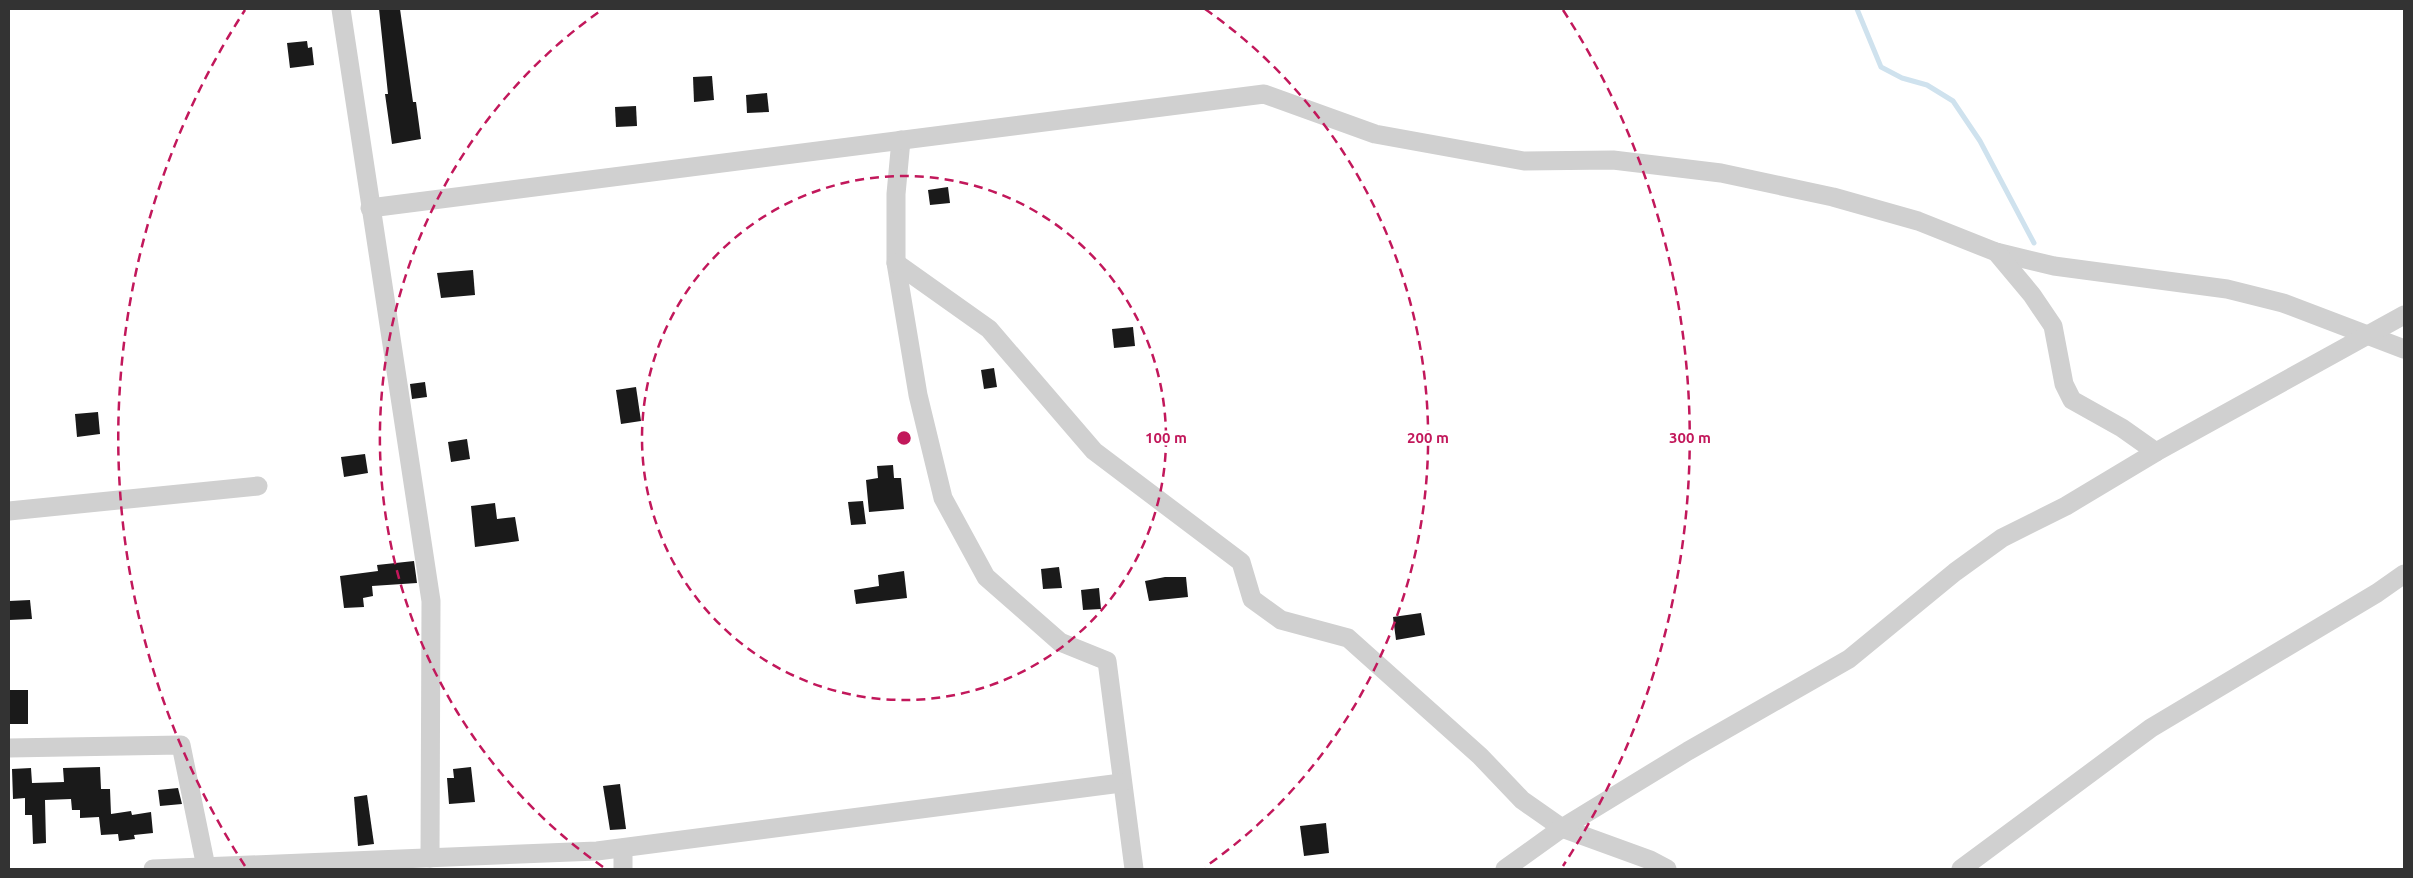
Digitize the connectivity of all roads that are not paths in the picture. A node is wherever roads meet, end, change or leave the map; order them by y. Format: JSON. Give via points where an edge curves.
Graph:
{"nodes":[{"id":1,"x":342,"y":9,"type":"edge"},
{"id":2,"x":901,"y":140,"type":"junction"},
{"id":3,"x":370,"y":208,"type":"junction"},
{"id":4,"x":1996,"y":252,"type":"junction"},
{"id":5,"x":896,"y":263,"type":"junction"},
{"id":6,"x":2404,"y":315,"type":"edge"},
{"id":7,"x":2367,"y":336,"type":"junction"},
{"id":8,"x":2404,"y":349,"type":"edge"},
{"id":9,"x":2156,"y":452,"type":"junction"},
{"id":10,"x":258,"y":486,"type":"dead end"},
{"id":11,"x":9,"y":511,"type":"edge"},
{"id":12,"x":2404,"y":574,"type":"edge"},
{"id":13,"x":9,"y":748,"type":"edge"},
{"id":14,"x":1121,"y":783,"type":"junction"},
{"id":15,"x":1562,"y":828,"type":"junction"},
{"id":16,"x":623,"y":848,"type":"junction"},
{"id":17,"x":430,"y":858,"type":"junction"},
{"id":18,"x":206,"y":866,"type":"junction"},
{"id":19,"x":153,"y":869,"type":"edge"},
{"id":20,"x":623,"y":869,"type":"edge"},
{"id":21,"x":1134,"y":869,"type":"edge"},
{"id":22,"x":1505,"y":869,"type":"edge"},
{"id":23,"x":1667,"y":869,"type":"edge"},
{"id":24,"x":1961,"y":869,"type":"edge"}],
"edges":[{"from":1,"to":3,"type":"street"},
{"from":2,"to":3,"type":"street"},
{"from":2,"to":4,"type":"street","via":[[1264,94],[1376,134],[1524,161],[1613,160],[1730,175],[1833,197],[1918,221]]},
{"from":2,"to":5,"type":"street","via":[[896,194]]},
{"from":3,"to":17,"type":"street","via":[[431,601]]},
{"from":4,"to":7,"type":"street","via":[[2054,266],[2227,289],[2283,303]]},
{"from":4,"to":9,"type":"street","via":[[2053,326],[2064,384],[2072,400],[2122,428]]},
{"from":5,"to":14,"type":"street","via":[[918,396],[943,498],[986,577],[1060,642],[1106,661]]},
{"from":5,"to":15,"type":"street","via":[[989,329],[1094,452],[1241,562],[1252,599],[1281,620],[1348,638],[1480,756],[1522,800]]},
{"from":6,"to":7,"type":"street"},
{"from":7,"to":8,"type":"street"},
{"from":7,"to":9,"type":"street"},
{"from":9,"to":15,"type":"street","via":[[2066,506],[2002,538],[1954,572],[1849,659]]},
{"from":10,"to":11,"type":"street"},
{"from":12,"to":24,"type":"street","via":[[2151,728]]},
{"from":13,"to":18,"type":"street","via":[[181,745]]},
{"from":14,"to":16,"type":"street"},
{"from":14,"to":21,"type":"street"},
{"from":15,"to":22,"type":"street"},
{"from":15,"to":23,"type":"street"},
{"from":16,"to":17,"type":"street"},
{"from":16,"to":20,"type":"street"},
{"from":17,"to":18,"type":"street"},
{"from":18,"to":19,"type":"street"}]}
